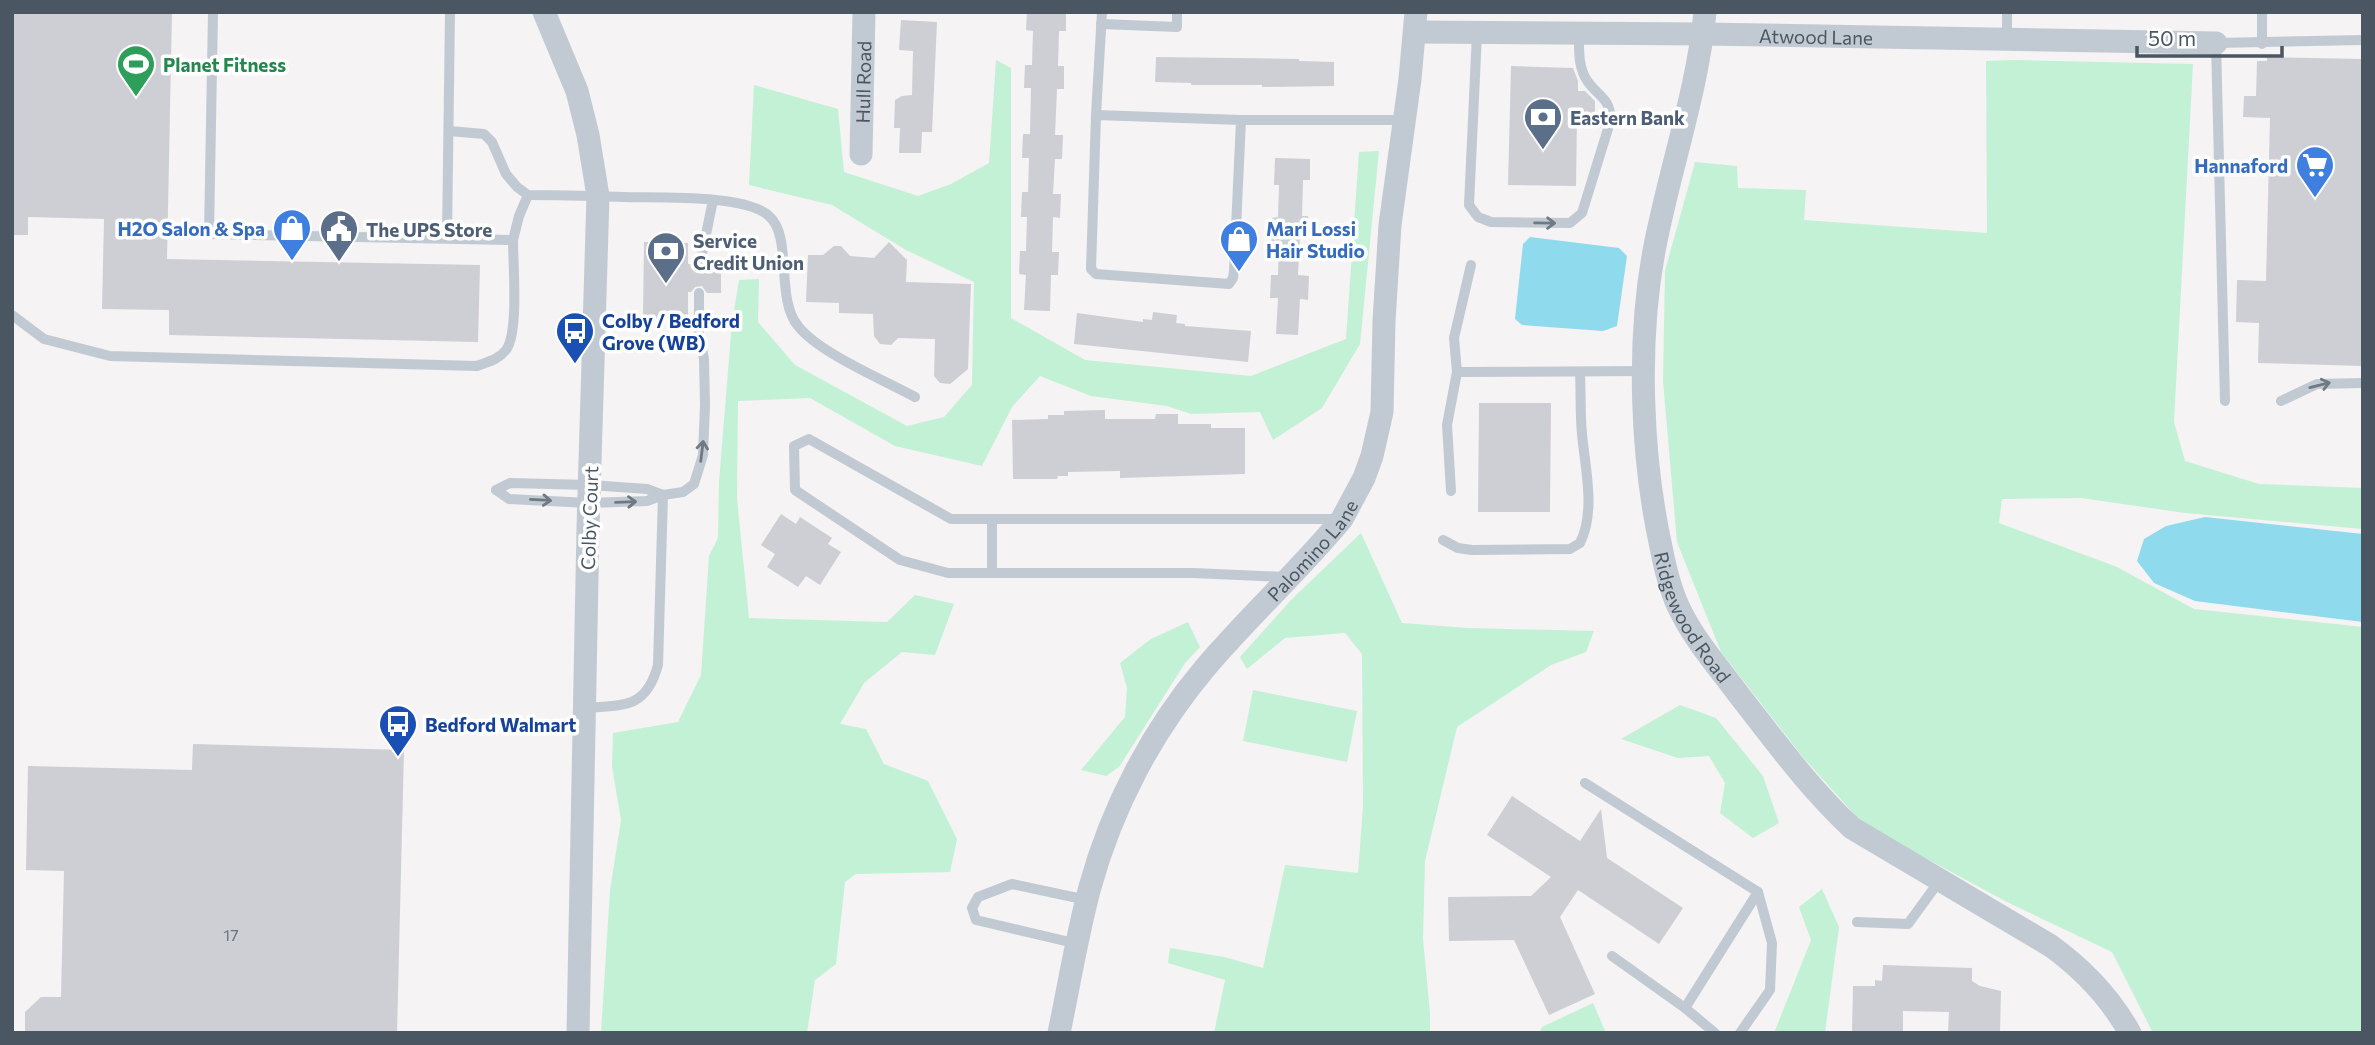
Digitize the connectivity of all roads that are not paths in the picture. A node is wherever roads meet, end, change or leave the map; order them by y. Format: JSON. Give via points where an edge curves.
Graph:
{"nodes":[{"id":1,"x":213,"y":12,"type":"edge"},
{"id":2,"x":450,"y":12,"type":"edge"},
{"id":3,"x":544,"y":12,"type":"edge"},
{"id":4,"x":864,"y":12,"type":"edge"},
{"id":5,"x":1177,"y":12,"type":"edge"},
{"id":6,"x":2007,"y":12,"type":"edge"},
{"id":7,"x":2262,"y":12,"type":"edge"},
{"id":8,"x":1101,"y":18,"type":"edge"},
{"id":9,"x":1415,"y":22,"type":"edge"},
{"id":10,"x":1704,"y":23,"type":"edge"},
{"id":11,"x":1477,"y":33,"type":"junction"},
{"id":12,"x":1579,"y":34,"type":"junction"},
{"id":13,"x":2363,"y":40,"type":"edge"},
{"id":14,"x":2007,"y":41,"type":"junction"},
{"id":15,"x":2216,"y":43,"type":"junction"},
{"id":16,"x":2262,"y":44,"type":"junction"},
{"id":17,"x":1096,"y":116,"type":"junction"},
{"id":18,"x":1241,"y":120,"type":"junction"},
{"id":19,"x":1404,"y":120,"type":"junction"},
{"id":20,"x":449,"y":131,"type":"junction"},
{"id":21,"x":861,"y":154,"type":"dead end"},
{"id":22,"x":528,"y":195,"type":"junction"},
{"id":23,"x":598,"y":196,"type":"junction"},
{"id":24,"x":713,"y":200,"type":"junction"},
{"id":25,"x":447,"y":237,"type":"junction"},
{"id":26,"x":513,"y":240,"type":"junction"},
{"id":27,"x":700,"y":264,"type":"dead end"},
{"id":28,"x":1471,"y":265,"type":"dead end"},
{"id":29,"x":699,"y":293,"type":"dead end"},
{"id":30,"x":12,"y":315,"type":"edge"},
{"id":31,"x":1644,"y":371,"type":"junction"},
{"id":32,"x":1457,"y":372,"type":"junction"},
{"id":33,"x":1580,"y":373,"type":"junction"},
{"id":34,"x":2363,"y":383,"type":"edge"},
{"id":35,"x":915,"y":397,"type":"dead end"},
{"id":36,"x":2225,"y":401,"type":"dead end"},
{"id":37,"x":2281,"y":401,"type":"dead end"},
{"id":38,"x":1451,"y":491,"type":"dead end"},
{"id":39,"x":589,"y":494,"type":"junction"},
{"id":40,"x":663,"y":495,"type":"junction"},
{"id":41,"x":992,"y":519,"type":"junction"},
{"id":42,"x":1342,"y":519,"type":"junction"},
{"id":43,"x":1443,"y":540,"type":"dead end"},
{"id":44,"x":992,"y":573,"type":"junction"},
{"id":45,"x":1287,"y":577,"type":"junction"},
{"id":46,"x":584,"y":708,"type":"junction"},
{"id":47,"x":1585,"y":783,"type":"dead end"},
{"id":48,"x":1940,"y":880,"type":"junction"},
{"id":49,"x":1758,"y":892,"type":"junction"},
{"id":50,"x":1087,"y":900,"type":"junction"},
{"id":51,"x":1857,"y":922,"type":"dead end"},
{"id":52,"x":1078,"y":944,"type":"junction"},
{"id":53,"x":1612,"y":956,"type":"dead end"},
{"id":54,"x":1685,"y":1008,"type":"junction"},
{"id":55,"x":578,"y":1033,"type":"edge"},
{"id":56,"x":1059,"y":1033,"type":"edge"},
{"id":57,"x":1715,"y":1033,"type":"edge"},
{"id":58,"x":1740,"y":1033,"type":"edge"},
{"id":59,"x":2130,"y":1033,"type":"edge"}],
"edges":[{"from":1,"to":25,"type":"lane","via":[[209,234]]},
{"from":2,"to":20,"type":"lane"},
{"from":3,"to":23,"type":"street","name":"Colby Court","via":[[578,91]]},
{"from":4,"to":21,"type":"street","name":"Hull Road"},
{"from":5,"to":8,"type":"lane","via":[[1177,27]]},
{"from":6,"to":14,"type":"lane"},
{"from":7,"to":16,"type":"lane"},
{"from":8,"to":17,"type":"lane"},
{"from":9,"to":11,"type":"street","name":"Atwood Lane"},
{"from":9,"to":19,"type":"street","name":"Palomino Lane"},
{"from":10,"to":12,"type":"street","name":"Atwood Lane"},
{"from":10,"to":14,"type":"street","name":"Atwood Lane"},
{"from":10,"to":31,"type":"street","name":"Ridgewood Road","via":[[1654,254]]},
{"from":11,"to":12,"type":"street","name":"Atwood Lane"},
{"from":11,"to":12,"type":"lane","one_way":true,"via":[[1469,205],[1478,217],[1491,222],[1570,223],[1582,213],[1611,119],[1610,106],[1588,82],[1580,64]]},
{"from":13,"to":16,"type":"lane"},
{"from":14,"to":15,"type":"street","name":"Atwood Lane"},
{"from":15,"to":16,"type":"lane"},
{"from":15,"to":36,"type":"lane"},
{"from":17,"to":18,"type":"lane"},
{"from":17,"to":18,"type":"lane","via":[[1091,269],[1096,274],[1228,284],[1234,271]]},
{"from":18,"to":19,"type":"lane"},
{"from":19,"to":42,"type":"street","name":"Palomino Lane","via":[[1390,225],[1382,412],[1364,478]]},
{"from":20,"to":22,"type":"lane","via":[[484,134],[506,174]]},
{"from":20,"to":25,"type":"lane"},
{"from":22,"to":23,"type":"lane"},
{"from":22,"to":26,"type":"lane"},
{"from":23,"to":24,"type":"lane"},
{"from":23,"to":39,"type":"street","name":"Colby Court"},
{"from":24,"to":27,"type":"lane"},
{"from":24,"to":35,"type":"lane","via":[[757,208],[771,217],[779,231],[788,310],[797,326],[826,350]]},
{"from":25,"to":26,"type":"lane"},
{"from":26,"to":30,"type":"lane","via":[[513,334],[506,350],[477,366],[110,356],[44,339]]},
{"from":28,"to":32,"type":"lane","via":[[1454,338]]},
{"from":40,"to":29,"type":"lane","one_way":true,"via":[[683,492],[694,484],[703,456],[705,359],[699,334]]},
{"from":31,"to":33,"type":"lane"},
{"from":31,"to":48,"type":"street","name":"Ridgewood Road","via":[[1655,522],[1681,611],[1705,649],[1826,804],[1852,828]]},
{"from":32,"to":33,"type":"lane"},
{"from":32,"to":38,"type":"lane","via":[[1447,425]]},
{"from":33,"to":43,"type":"lane","via":[[1588,491],[1580,543],[1570,549],[1472,550]]},
{"from":37,"to":34,"type":"lane","one_way":true,"via":[[2317,384]]},
{"from":39,"to":39,"type":"lane","one_way":true,"via":[[510,483],[496,490],[509,499]]},
{"from":39,"to":40,"type":"lane","via":[[647,489]]},
{"from":39,"to":40,"type":"lane","one_way":true,"via":[[647,501]]},
{"from":39,"to":46,"type":"street","name":"Colby Court"},
{"from":40,"to":46,"type":"lane","via":[[654,681],[635,702]]},
{"from":41,"to":42,"type":"lane"},
{"from":41,"to":44,"type":"lane"},
{"from":41,"to":44,"type":"lane","via":[[951,519],[809,439],[794,446],[795,490],[900,560],[948,573]]},
{"from":42,"to":45,"type":"street","name":"Palomino Lane"},
{"from":44,"to":45,"type":"lane"},
{"from":45,"to":50,"type":"street","name":"Palomino Lane","via":[[1204,669],[1152,743],[1110,825]]},
{"from":46,"to":55,"type":"street","name":"Colby Court"},
{"from":47,"to":49,"type":"lane"},
{"from":48,"to":51,"type":"lane","via":[[1908,924]]},
{"from":48,"to":59,"type":"street","name":"Ridgewood Road","via":[[2075,964],[2117,1008]]},
{"from":49,"to":54,"type":"lane"},
{"from":49,"to":58,"type":"lane","via":[[1772,943],[1770,990]]},
{"from":50,"to":52,"type":"street","name":"Palomino Lane"},
{"from":50,"to":52,"type":"lane","via":[[1012,884],[978,897],[972,908],[976,920]]},
{"from":52,"to":56,"type":"street","name":"Palomino Lane"},
{"from":53,"to":54,"type":"lane"},
{"from":54,"to":57,"type":"lane"}]}
